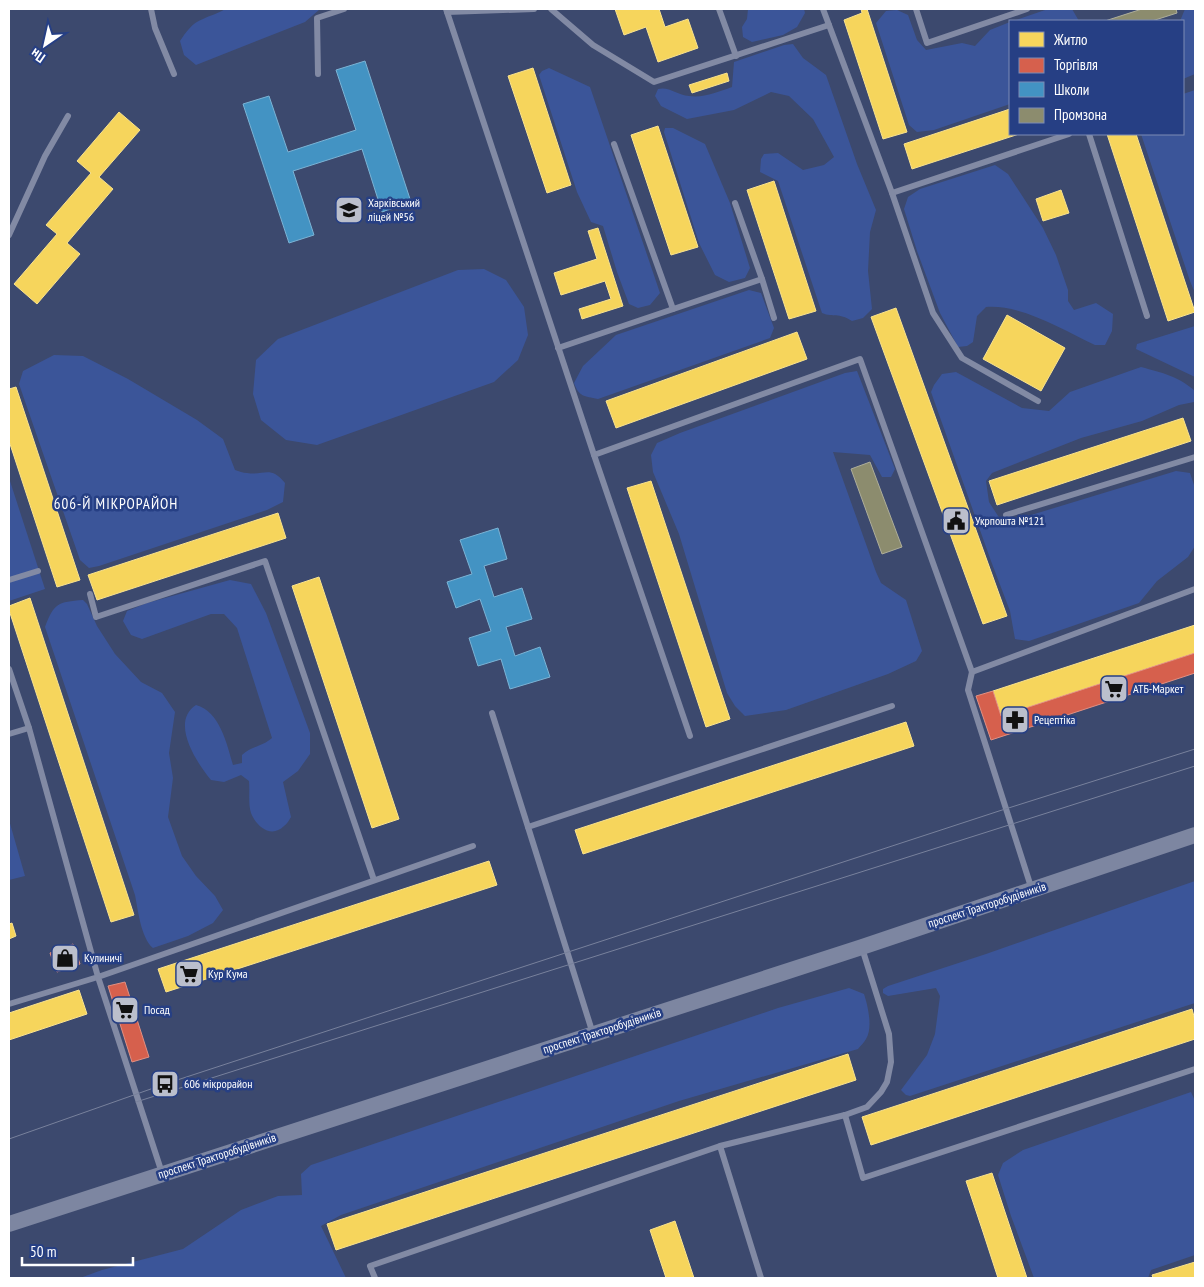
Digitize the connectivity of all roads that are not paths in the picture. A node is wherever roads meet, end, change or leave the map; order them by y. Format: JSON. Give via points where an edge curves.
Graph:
{"nodes":[{"id":1,"x":151,"y":9,"type":"edge"},
{"id":2,"x":344,"y":9,"type":"edge"},
{"id":3,"x":534,"y":9,"type":"edge"},
{"id":4,"x":550,"y":9,"type":"edge"},
{"id":5,"x":719,"y":9,"type":"edge"},
{"id":6,"x":823,"y":9,"type":"edge"},
{"id":7,"x":916,"y":9,"type":"edge"},
{"id":8,"x":1026,"y":9,"type":"edge"},
{"id":9,"x":446,"y":10,"type":"edge"},
{"id":10,"x":829,"y":25,"type":"junction"},
{"id":11,"x":736,"y":56,"type":"junction"},
{"id":12,"x":174,"y":74,"type":"dead end"},
{"id":13,"x":318,"y":74,"type":"dead end"},
{"id":14,"x":68,"y":116,"type":"dead end"},
{"id":15,"x":1066,"y":135,"type":"edge"},
{"id":16,"x":1089,"y":135,"type":"edge"},
{"id":17,"x":614,"y":144,"type":"dead end"},
{"id":18,"x":892,"y":193,"type":"junction"},
{"id":19,"x":735,"y":203,"type":"dead end"},
{"id":20,"x":9,"y":235,"type":"edge"},
{"id":21,"x":762,"y":279,"type":"junction"},
{"id":22,"x":673,"y":309,"type":"junction"},
{"id":23,"x":1147,"y":316,"type":"dead end"},
{"id":24,"x":774,"y":318,"type":"dead end"},
{"id":25,"x":558,"y":348,"type":"junction"},
{"id":26,"x":1038,"y":401,"type":"dead end"},
{"id":27,"x":594,"y":455,"type":"junction"},
{"id":28,"x":1195,"y":457,"type":"edge"},
{"id":29,"x":1006,"y":514,"type":"dead end"},
{"id":30,"x":38,"y":571,"type":"dead end"},
{"id":31,"x":9,"y":580,"type":"edge"},
{"id":32,"x":1195,"y":589,"type":"edge"},
{"id":33,"x":90,"y":594,"type":"dead end"},
{"id":34,"x":9,"y":669,"type":"edge"},
{"id":35,"x":972,"y":672,"type":"junction"},
{"id":36,"x":892,"y":706,"type":"dead end"},
{"id":37,"x":492,"y":713,"type":"dead end"},
{"id":38,"x":29,"y":728,"type":"junction"},
{"id":39,"x":9,"y":734,"type":"edge"},
{"id":40,"x":690,"y":736,"type":"dead end"},
{"id":41,"x":528,"y":827,"type":"junction"},
{"id":42,"x":1195,"y":835,"type":"edge"},
{"id":43,"x":473,"y":846,"type":"dead end"},
{"id":44,"x":374,"y":880,"type":"junction"},
{"id":45,"x":1033,"y":891,"type":"junction"},
{"id":46,"x":862,"y":947,"type":"junction"},
{"id":47,"x":98,"y":977,"type":"junction"},
{"id":48,"x":9,"y":1004,"type":"edge"},
{"id":49,"x":593,"y":1034,"type":"junction"},
{"id":50,"x":1195,"y":1069,"type":"edge"},
{"id":51,"x":845,"y":1115,"type":"junction"},
{"id":52,"x":720,"y":1146,"type":"junction"},
{"id":53,"x":163,"y":1174,"type":"junction"},
{"id":54,"x":9,"y":1224,"type":"edge"},
{"id":55,"x":375,"y":1278,"type":"edge"},
{"id":56,"x":761,"y":1278,"type":"edge"}],
"edges":[{"from":1,"to":12,"type":"lane","via":[[155,28]]},
{"from":2,"to":13,"type":"lane","via":[[317,18]]},
{"from":3,"to":9,"type":"lane"},
{"from":4,"to":11,"type":"lane","via":[[593,45],[654,82]]},
{"from":5,"to":11,"type":"lane"},
{"from":6,"to":10,"type":"lane"},
{"from":7,"to":8,"type":"lane","via":[[927,43]]},
{"from":9,"to":25,"type":"lane"},
{"from":10,"to":11,"type":"lane"},
{"from":10,"to":18,"type":"lane"},
{"from":14,"to":20,"type":"lane","via":[[45,156]]},
{"from":15,"to":18,"type":"lane"},
{"from":16,"to":23,"type":"lane"},
{"from":17,"to":22,"type":"lane"},
{"from":18,"to":26,"type":"lane","via":[[933,313],[962,358]]},
{"from":19,"to":21,"type":"lane"},
{"from":21,"to":22,"type":"lane"},
{"from":21,"to":24,"type":"lane"},
{"from":22,"to":25,"type":"lane"},
{"from":25,"to":27,"type":"lane"},
{"from":27,"to":35,"type":"lane","via":[[860,359]]},
{"from":27,"to":40,"type":"lane"},
{"from":28,"to":29,"type":"lane"},
{"from":30,"to":31,"type":"lane"},
{"from":32,"to":35,"type":"lane"},
{"from":33,"to":44,"type":"lane","via":[[96,616],[265,561]]},
{"from":34,"to":38,"type":"lane"},
{"from":35,"to":45,"type":"lane","via":[[968,690]]},
{"from":36,"to":41,"type":"lane"},
{"from":37,"to":41,"type":"lane"},
{"from":38,"to":39,"type":"lane"},
{"from":38,"to":47,"type":"lane"},
{"from":41,"to":49,"type":"lane"},
{"from":42,"to":45,"type":"main road","name":"проспект Тракторобудівників"},
{"from":43,"to":44,"type":"lane"},
{"from":44,"to":47,"type":"lane"},
{"from":45,"to":46,"type":"main road","name":"проспект Тракторобудівників"},
{"from":46,"to":49,"type":"main road","name":"проспект Тракторобудівників"},
{"from":46,"to":51,"type":"lane","via":[[889,1034],[890,1073],[881,1092],[867,1107]]},
{"from":47,"to":48,"type":"lane"},
{"from":47,"to":53,"type":"lane"},
{"from":49,"to":53,"type":"main road","name":"проспект Тракторобудівників"},
{"from":50,"to":51,"type":"lane","via":[[863,1178]]},
{"from":51,"to":52,"type":"lane"},
{"from":52,"to":55,"type":"lane","via":[[370,1266]]},
{"from":52,"to":56,"type":"lane"},
{"from":53,"to":54,"type":"main road","name":"проспект Тракторобудівників"}]}
